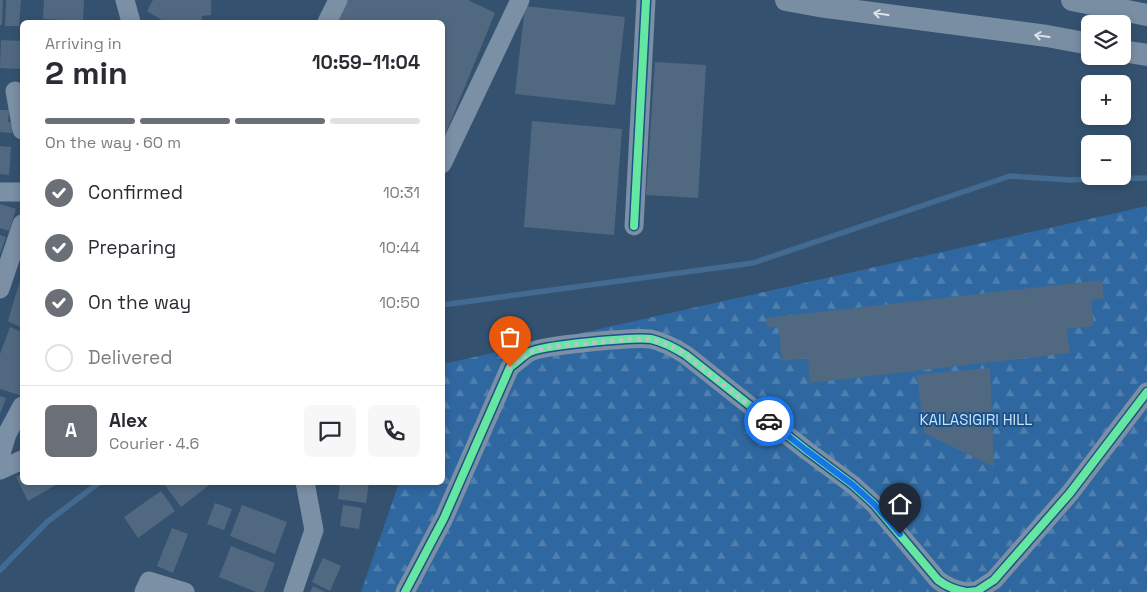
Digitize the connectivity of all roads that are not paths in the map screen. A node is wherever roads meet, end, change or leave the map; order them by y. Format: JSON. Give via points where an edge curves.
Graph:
{"nodes":[{"id":1,"x":125,"y":0,"type":"edge"},
{"id":2,"x":338,"y":0,"type":"edge"},
{"id":3,"x":520,"y":0,"type":"edge"},
{"id":4,"x":646,"y":0,"type":"edge"},
{"id":5,"x":786,"y":0,"type":"edge"},
{"id":6,"x":1072,"y":0,"type":"edge"},
{"id":7,"x":1147,"y":15,"type":"edge"},
{"id":8,"x":130,"y":20,"type":"edge"},
{"id":9,"x":328,"y":20,"type":"edge"},
{"id":10,"x":1081,"y":42,"type":"edge"},
{"id":11,"x":1131,"y":52,"type":"edge"},
{"id":12,"x":1147,"y":55,"type":"edge"},
{"id":13,"x":13,"y":89,"type":"edge"},
{"id":14,"x":20,"y":121,"type":"edge"},
{"id":15,"x":445,"y":158,"type":"edge"},
{"id":16,"x":0,"y":192,"type":"edge"},
{"id":17,"x":20,"y":192,"type":"edge"},
{"id":18,"x":634,"y":226,"type":"dead end"},
{"id":19,"x":20,"y":230,"type":"edge"},
{"id":20,"x":0,"y":289,"type":"edge"},
{"id":21,"x":1147,"y":392,"type":"edge"},
{"id":22,"x":20,"y":410,"type":"edge"},
{"id":23,"x":0,"y":457,"type":"edge"},
{"id":24,"x":20,"y":461,"type":"edge"},
{"id":25,"x":0,"y":470,"type":"edge"},
{"id":26,"x":306,"y":485,"type":"edge"},
{"id":27,"x":144,"y":592,"type":"edge"},
{"id":28,"x":185,"y":592,"type":"edge"},
{"id":29,"x":292,"y":592,"type":"edge"},
{"id":30,"x":405,"y":592,"type":"edge"},
{"id":31,"x":967,"y":592,"type":"edge"}],
"edges":[{"from":1,"to":8,"type":"street"},
{"from":2,"to":9,"type":"street"},
{"from":3,"to":15,"type":"street"},
{"from":4,"to":18,"type":"street"},
{"from":10,"to":5,"type":"main road","one_way":true},
{"from":6,"to":7,"type":"main road"},
{"from":11,"to":12,"type":"main road"},
{"from":13,"to":14,"type":"street"},
{"from":16,"to":17,"type":"street"},
{"from":19,"to":20,"type":"street"},
{"from":21,"to":31,"type":"street","via":[[1070,493],[994,580],[978,591]]},
{"from":22,"to":23,"type":"street","via":[[7,434]]},
{"from":24,"to":25,"type":"street"},
{"from":26,"to":29,"type":"street","via":[[314,530]]},
{"from":27,"to":28,"type":"street","via":[[149,581]]},
{"from":30,"to":31,"type":"street","via":[[444,518],[510,367],[536,350],[634,339],[651,339],[686,355],[853,485],[874,504],[938,580],[947,587]]}]}
